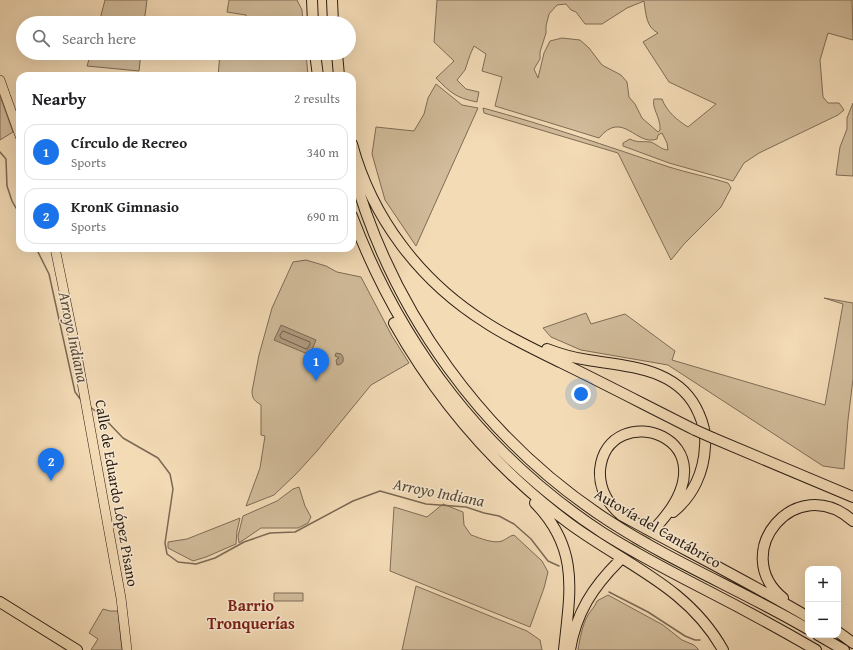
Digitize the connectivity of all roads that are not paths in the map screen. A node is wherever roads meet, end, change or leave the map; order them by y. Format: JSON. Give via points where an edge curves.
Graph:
{"nodes":[{"id":1,"x":312,"y":0,"type":"edge"},
{"id":2,"x":332,"y":0,"type":"edge"},
{"id":3,"x":313,"y":16,"type":"edge"},
{"id":4,"x":333,"y":16,"type":"edge"},
{"id":5,"x":316,"y":60,"type":"edge"},
{"id":6,"x":335,"y":60,"type":"edge"},
{"id":7,"x":336,"y":60,"type":"edge"},
{"id":8,"x":317,"y":72,"type":"edge"},
{"id":9,"x":336,"y":72,"type":"edge"},
{"id":10,"x":338,"y":72,"type":"edge"},
{"id":11,"x":0,"y":80,"type":"edge"},
{"id":12,"x":16,"y":125,"type":"edge"},
{"id":13,"x":356,"y":155,"type":"edge"},
{"id":14,"x":356,"y":181,"type":"edge"},
{"id":15,"x":356,"y":227,"type":"edge"},
{"id":16,"x":356,"y":238,"type":"edge"},
{"id":17,"x":56,"y":252,"type":"edge"},
{"id":18,"x":516,"y":338,"type":"junction"},
{"id":19,"x":418,"y":356,"type":"junction"},
{"id":20,"x":428,"y":371,"type":"junction"},
{"id":21,"x":475,"y":438,"type":"junction"},
{"id":22,"x":853,"y":497,"type":"edge"},
{"id":23,"x":667,"y":514,"type":"junction"},
{"id":24,"x":853,"y":521,"type":"edge"},
{"id":25,"x":656,"y":527,"type":"tunnel mouth"},
{"id":26,"x":619,"y":561,"type":"tunnel mouth"},
{"id":27,"x":0,"y":602,"type":"edge"},
{"id":28,"x":805,"y":612,"type":"edge"},
{"id":29,"x":805,"y":615,"type":"edge"},
{"id":30,"x":805,"y":627,"type":"edge"},
{"id":31,"x":839,"y":640,"type":"edge"},
{"id":32,"x":853,"y":644,"type":"edge"},
{"id":33,"x":77,"y":650,"type":"edge"},
{"id":34,"x":127,"y":650,"type":"edge"},
{"id":35,"x":564,"y":650,"type":"edge"},
{"id":36,"x":570,"y":650,"type":"edge"},
{"id":37,"x":723,"y":650,"type":"edge"},
{"id":38,"x":816,"y":650,"type":"edge"}],
"edges":[{"from":1,"to":3,"type":"highway"},
{"from":2,"to":4,"type":"highway"},
{"from":5,"to":8,"type":"highway"},
{"from":6,"to":9,"type":"highway"},
{"from":7,"to":10,"type":"highway"},
{"from":11,"to":12,"type":"main road"},
{"from":13,"to":18,"type":"highway","via":[[365,181],[388,225],[410,257],[442,290],[464,308]]},
{"from":14,"to":30,"type":"highway","name":"Autovía del Cantábrico","via":[[388,266],[407,303],[444,363],[514,444],[553,480],[610,521]]},
{"from":15,"to":19,"type":"highway","name":"Autovía del Cantábrico","via":[[364,248]]},
{"from":16,"to":19,"type":"highway","via":[[397,328]]},
{"from":17,"to":34,"type":"main road","name":"Calle de Eduardo López Pisano","via":[[121,598]]},
{"from":18,"to":22,"type":"highway","bridge":true,"via":[[695,430]]},
{"from":18,"to":23,"type":"highway","via":[[566,355],[648,371],[671,381],[688,396],[697,408],[703,424],[706,442],[702,471],[692,490],[674,512]]},
{"from":19,"to":20,"type":"highway","name":"Autovía del Cantábrico"},
{"from":20,"to":21,"type":"highway","via":[[455,415]]},
{"from":20,"to":38,"type":"highway","name":"Autovía del Cantábrico","via":[[531,479],[578,516],[640,555]]},
{"from":21,"to":35,"type":"highway","via":[[487,454],[543,511],[561,539],[567,559],[570,586]]},
{"from":21,"to":37,"type":"highway","via":[[556,513],[672,591],[699,616]]},
{"from":23,"to":25,"type":"highway"},
{"from":23,"to":29,"type":"highway","via":[[679,494],[683,480],[683,464],[677,449],[668,439],[655,433],[638,432],[620,437],[607,448],[600,473],[604,494],[615,510]]},
{"from":24,"to":28,"type":"highway","via":[[836,510],[808,505],[785,514],[769,532],[763,558],[769,582],[781,597]]},
{"from":26,"to":36,"type":"highway","via":[[585,603]]},
{"from":27,"to":33,"type":"highway"},
{"from":31,"to":32,"type":"highway"}]}
